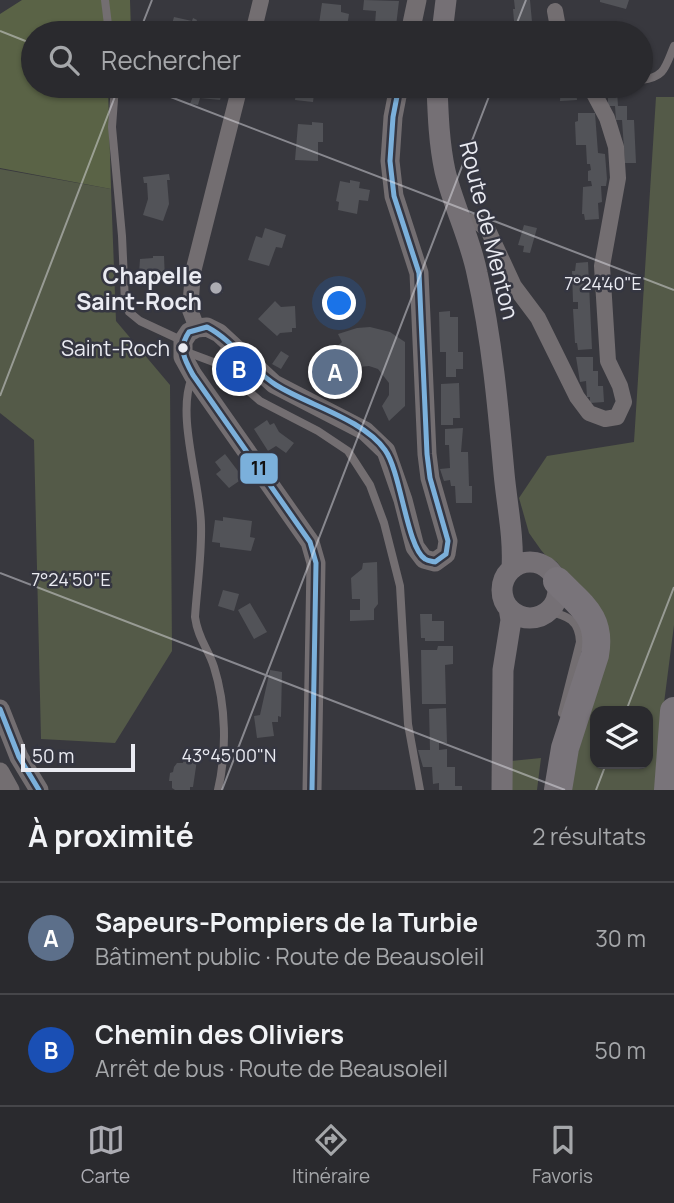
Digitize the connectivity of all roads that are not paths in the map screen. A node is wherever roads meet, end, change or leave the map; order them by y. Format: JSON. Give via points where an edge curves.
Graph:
{"nodes":[{"id":1,"x":106,"y":0,"type":"edge"},
{"id":2,"x":261,"y":0,"type":"edge"},
{"id":3,"x":417,"y":0,"type":"edge"},
{"id":4,"x":446,"y":0,"type":"edge"},
{"id":5,"x":555,"y":11,"type":"dead end"},
{"id":6,"x":108,"y":21,"type":"edge"},
{"id":7,"x":256,"y":21,"type":"edge"},
{"id":8,"x":413,"y":21,"type":"edge"},
{"id":9,"x":443,"y":21,"type":"edge"},
{"id":10,"x":557,"y":21,"type":"edge"},
{"id":11,"x":674,"y":46,"type":"edge"},
{"id":12,"x":653,"y":78,"type":"edge"},
{"id":13,"x":114,"y":98,"type":"edge"},
{"id":14,"x":237,"y":98,"type":"edge"},
{"id":15,"x":397,"y":98,"type":"edge"},
{"id":16,"x":438,"y":98,"type":"edge"},
{"id":17,"x":599,"y":98,"type":"edge"},
{"id":18,"x":461,"y":220,"type":"junction"},
{"id":19,"x":187,"y":340,"type":"junction"},
{"id":20,"x":229,"y":342,"type":"junction"},
{"id":21,"x":216,"y":363,"type":"junction"},
{"id":22,"x":193,"y":375,"type":"junction"},
{"id":23,"x":510,"y":512,"type":"junction"},
{"id":24,"x":512,"y":569,"type":"junction"},
{"id":25,"x":548,"y":572,"type":"junction"},
{"id":26,"x":509,"y":608,"type":"junction"},
{"id":27,"x":542,"y":614,"type":"junction"},
{"id":28,"x":597,"y":630,"type":"junction"},
{"id":29,"x":504,"y":686,"type":"junction"},
{"id":30,"x":0,"y":709,"type":"edge"},
{"id":31,"x":674,"y":711,"type":"edge"},
{"id":32,"x":562,"y":713,"type":"junction"},
{"id":33,"x":559,"y":723,"type":"dead end"},
{"id":34,"x":0,"y":772,"type":"edge"},
{"id":35,"x":10,"y":790,"type":"edge"},
{"id":36,"x":39,"y":790,"type":"edge"},
{"id":37,"x":218,"y":790,"type":"edge"},
{"id":38,"x":312,"y":790,"type":"edge"},
{"id":39,"x":420,"y":790,"type":"edge"},
{"id":40,"x":502,"y":790,"type":"edge"},
{"id":41,"x":558,"y":790,"type":"edge"},
{"id":42,"x":667,"y":790,"type":"edge"}],
"edges":[{"from":1,"to":6,"type":"lane"},
{"from":2,"to":7,"type":"street"},
{"from":3,"to":8,"type":"street"},
{"from":4,"to":9,"type":"main road"},
{"from":5,"to":10,"type":"street"},
{"from":11,"to":12,"type":"lane","via":[[661,75]]},
{"from":13,"to":19,"type":"lane","via":[[112,127],[125,302],[140,321]]},
{"from":14,"to":19,"type":"street","via":[[193,272]]},
{"from":15,"to":20,"type":"street","via":[[390,161],[394,196],[419,273],[427,454],[448,541],[446,554],[435,562],[424,559],[415,547],[386,451],[365,431],[274,384]]},
{"from":16,"to":18,"type":"main road","name":"Route de Menton","via":[[445,172]]},
{"from":17,"to":18,"type":"street","via":[[616,147],[618,178],[601,266],[608,361],[624,402],[617,417],[605,419],[589,413],[538,318],[514,286],[488,230]]},
{"from":18,"to":23,"type":"main road","name":"Route de Menton","via":[[477,269],[490,335]]},
{"from":19,"to":20,"type":"street","via":[[207,327]]},
{"from":19,"to":21,"type":"lane"},
{"from":19,"to":22,"type":"street","via":[[185,363]]},
{"from":20,"to":21,"type":"lane"},
{"from":21,"to":39,"type":"lane","via":[[260,401],[348,451],[370,485],[400,586],[408,724]]},
{"from":22,"to":37,"type":"lane","via":[[187,390],[188,422],[201,523],[195,617],[197,632],[214,665],[221,704],[224,740]]},
{"from":22,"to":38,"type":"street","via":[[310,542],[316,563]]},
{"from":23,"to":24,"type":"main road","name":"Route de Menton"},
{"from":23,"to":25,"type":"main road","name":"Route de Menton","via":[[530,552]]},
{"from":24,"to":25,"type":"main road","via":[[520,563]]},
{"from":24,"to":26,"type":"main road","via":[[503,592]]},
{"from":25,"to":27,"type":"main road","via":[[557,598]]},
{"from":25,"to":28,"type":"highway","via":[[587,611]]},
{"from":26,"to":27,"type":"main road","via":[[525,617]]},
{"from":26,"to":29,"type":"main road"},
{"from":27,"to":29,"type":"main road","via":[[519,641]]},
{"from":27,"to":32,"type":"lane","via":[[570,618],[579,633]]},
{"from":28,"to":32,"type":"lane"},
{"from":28,"to":41,"type":"highway","via":[[595,655],[565,748]]},
{"from":29,"to":40,"type":"main road"},
{"from":30,"to":36,"type":"street"},
{"from":31,"to":42,"type":"highway"},
{"from":32,"to":33,"type":"lane"},
{"from":34,"to":35,"type":"street"}]}
